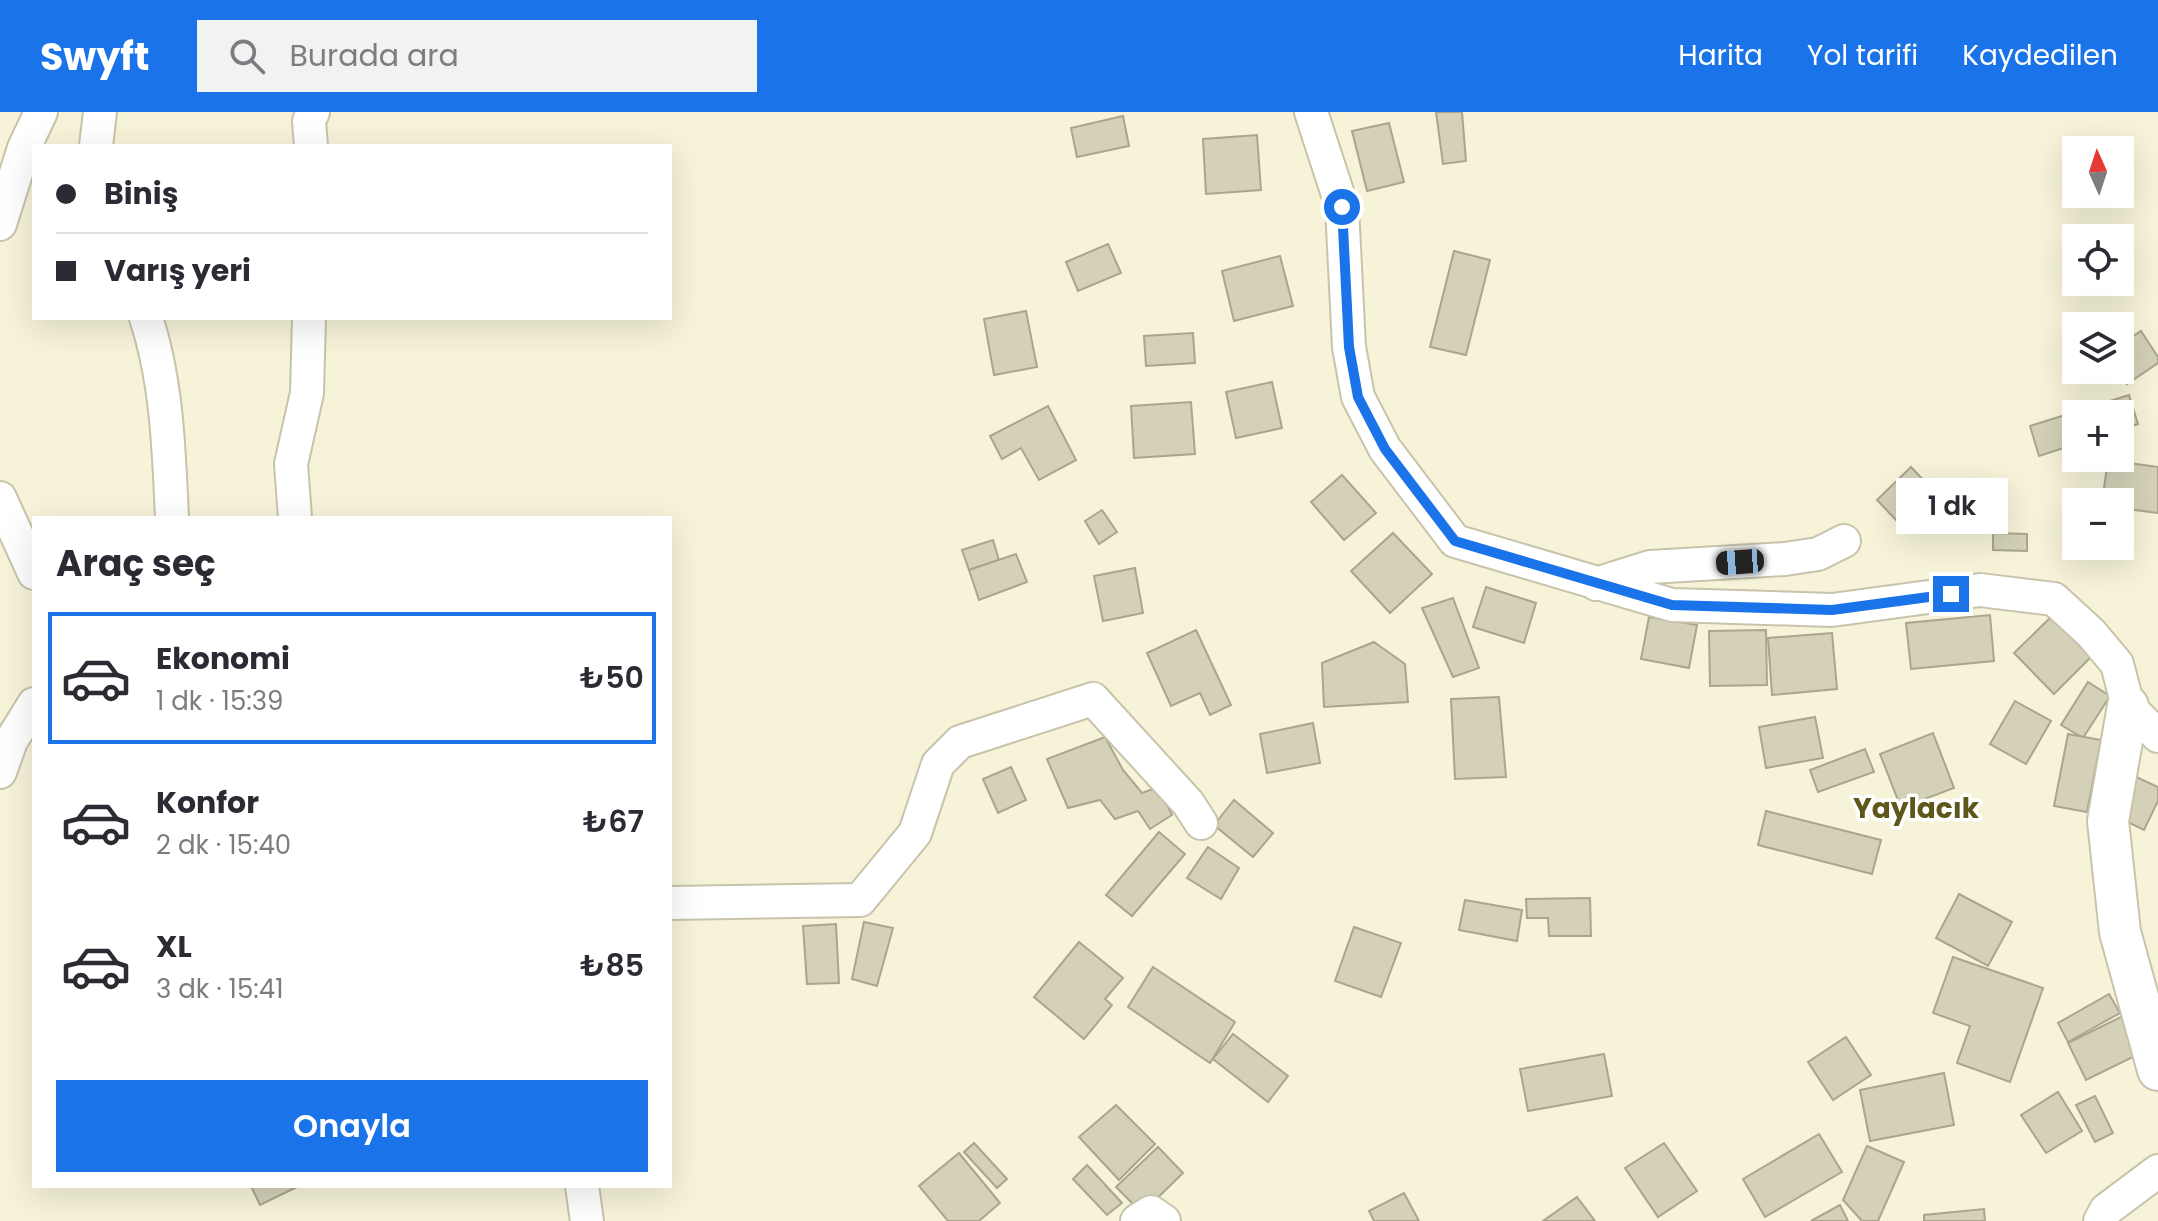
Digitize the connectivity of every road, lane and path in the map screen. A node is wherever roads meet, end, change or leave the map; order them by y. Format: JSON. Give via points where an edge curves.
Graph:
{"nodes":[{"id":1,"x":41,"y":112,"type":"edge"},
{"id":2,"x":100,"y":112,"type":"edge"},
{"id":3,"x":313,"y":112,"type":"edge"},
{"id":4,"x":1311,"y":112,"type":"edge"},
{"id":5,"x":96,"y":144,"type":"edge"},
{"id":6,"x":311,"y":144,"type":"edge"},
{"id":7,"x":0,"y":224,"type":"edge"},
{"id":8,"x":147,"y":320,"type":"edge"},
{"id":9,"x":309,"y":320,"type":"edge"},
{"id":10,"x":0,"y":498,"type":"edge"},
{"id":11,"x":172,"y":516,"type":"edge"},
{"id":12,"x":295,"y":516,"type":"edge"},
{"id":13,"x":1844,"y":541,"type":"dead end"},
{"id":14,"x":32,"y":569,"type":"edge"},
{"id":15,"x":1596,"y":584,"type":"junction"},
{"id":16,"x":2128,"y":706,"type":"junction"},
{"id":17,"x":32,"y":707,"type":"edge"},
{"id":18,"x":2158,"y":736,"type":"edge"},
{"id":19,"x":0,"y":772,"type":"edge"},
{"id":20,"x":1201,"y":823,"type":"dead end"},
{"id":21,"x":672,"y":903,"type":"edge"},
{"id":22,"x":2158,"y":1070,"type":"edge"},
{"id":23,"x":2158,"y":1171,"type":"edge"},
{"id":24,"x":582,"y":1188,"type":"edge"},
{"id":25,"x":587,"y":1221,"type":"edge"},
{"id":26,"x":1137,"y":1221,"type":"edge"},
{"id":27,"x":1164,"y":1221,"type":"edge"},
{"id":28,"x":2100,"y":1221,"type":"edge"}],
"edges":[{"from":1,"to":7,"type":"street"},
{"from":2,"to":5,"type":"street"},
{"from":3,"to":6,"type":"street"},
{"from":4,"to":15,"type":"street","via":[[1342,207],[1349,347],[1358,397],[1385,449],[1455,541]]},
{"from":8,"to":11,"type":"street","via":[[157,350]]},
{"from":9,"to":12,"type":"street","via":[[307,393],[291,464]]},
{"from":10,"to":14,"type":"street"},
{"from":13,"to":15,"type":"street","via":[[1818,554],[1650,567]]},
{"from":15,"to":16,"type":"street","via":[[1672,605],[1832,610],[1980,590],[2054,599],[2117,664]]},
{"from":16,"to":18,"type":"street"},
{"from":16,"to":22,"type":"street","via":[[2108,821],[2120,932]]},
{"from":17,"to":19,"type":"street"},
{"from":20,"to":21,"type":"street","via":[[1093,699],[960,742],[938,764],[915,833],[860,900]]},
{"from":23,"to":28,"type":"street","via":[[2106,1210]]},
{"from":24,"to":25,"type":"street"},
{"from":26,"to":27,"type":"street","via":[[1151,1212]]}]}
